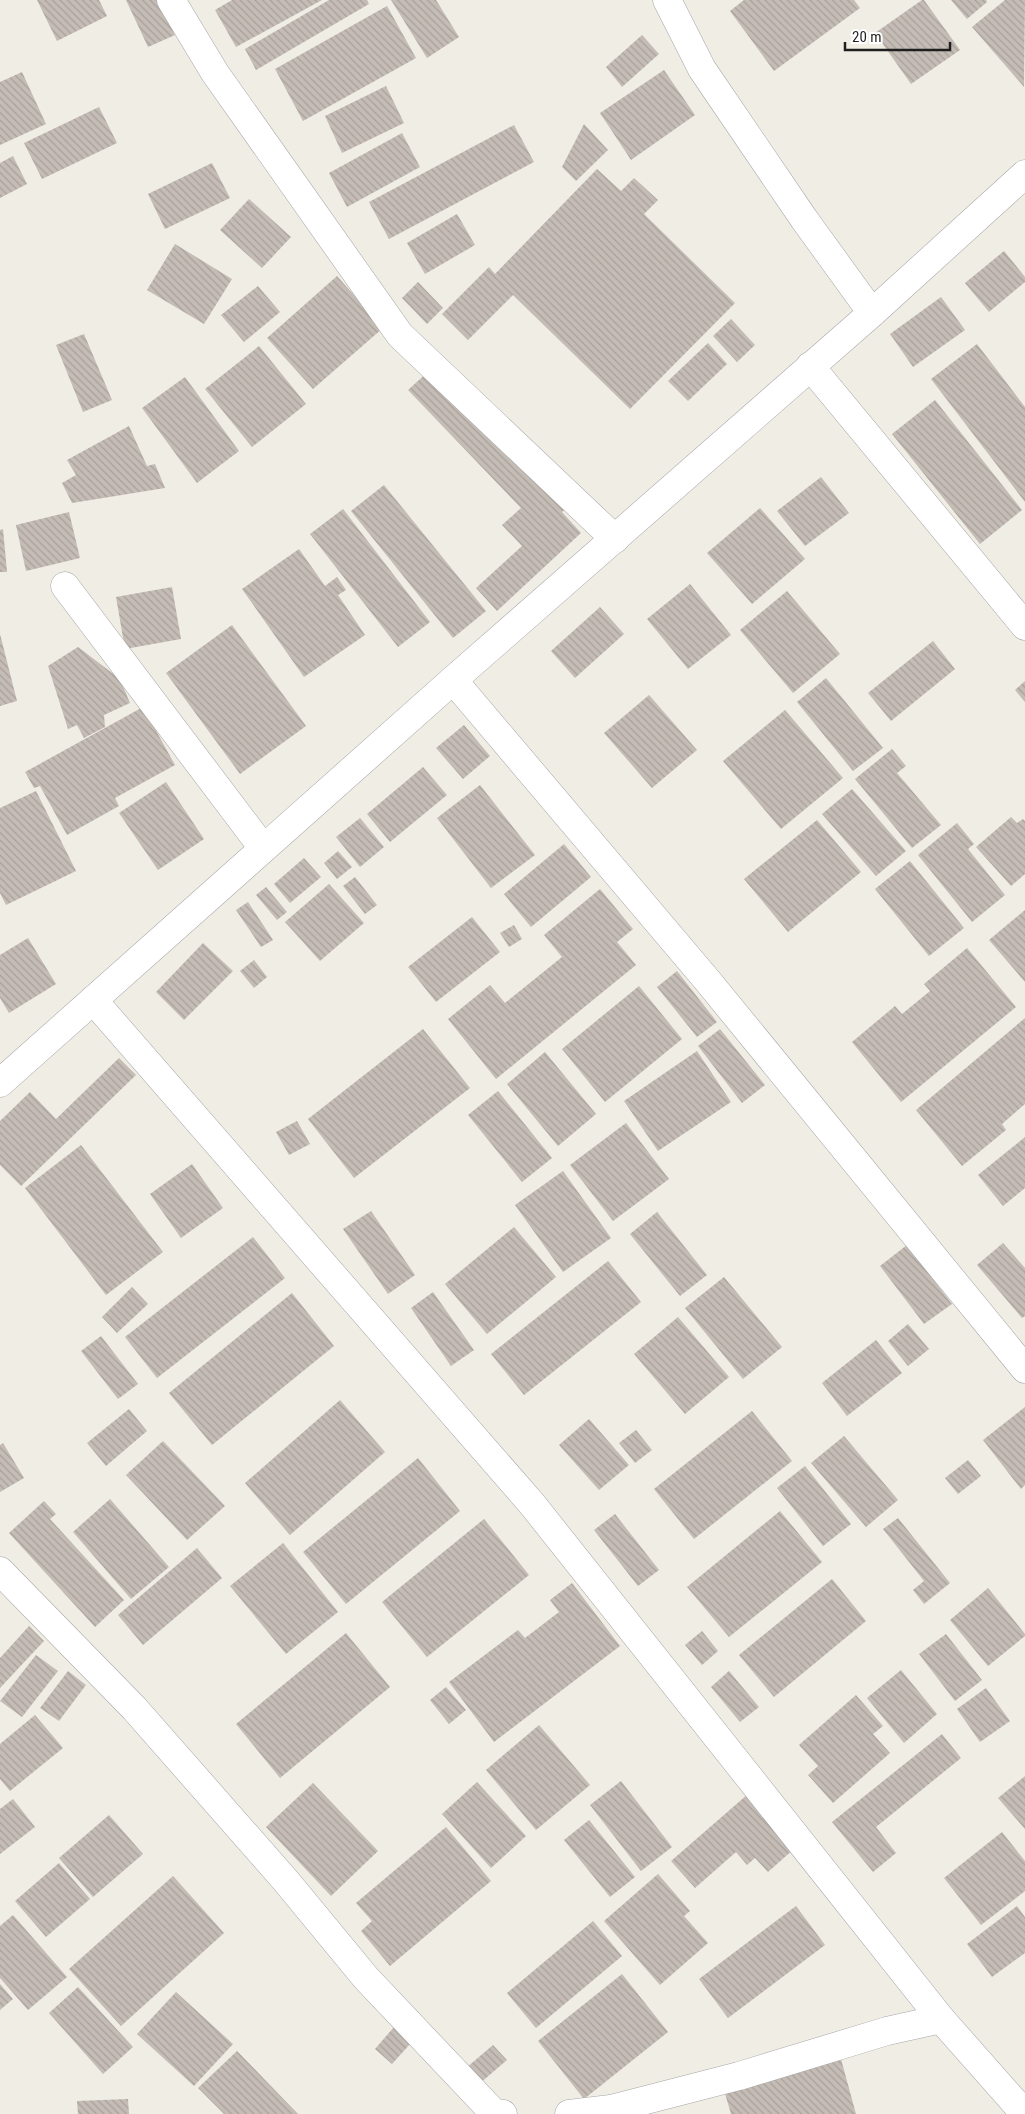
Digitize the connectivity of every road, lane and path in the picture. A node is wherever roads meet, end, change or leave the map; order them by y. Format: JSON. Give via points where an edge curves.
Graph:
{"nodes":[{"id":1,"x":171,"y":0,"type":"edge"},
{"id":2,"x":666,"y":0,"type":"edge"},
{"id":3,"x":1025,"y":174,"type":"edge"},
{"id":4,"x":872,"y":313,"type":"junction"},
{"id":5,"x":810,"y":366,"type":"junction"},
{"id":6,"x":615,"y":539,"type":"junction"},
{"id":7,"x":65,"y":586,"type":"dead end"},
{"id":8,"x":1025,"y":626,"type":"edge"},
{"id":9,"x":453,"y":680,"type":"junction"},
{"id":10,"x":263,"y":848,"type":"junction"},
{"id":11,"x":93,"y":1000,"type":"junction"},
{"id":12,"x":0,"y":1082,"type":"edge"},
{"id":13,"x":1025,"y":1370,"type":"edge"},
{"id":14,"x":0,"y":1571,"type":"edge"},
{"id":15,"x":940,"y":2018,"type":"junction"},
{"id":16,"x":503,"y":2114,"type":"edge"},
{"id":17,"x":569,"y":2114,"type":"edge"},
{"id":18,"x":1025,"y":2114,"type":"edge"}],
"edges":[{"from":1,"to":6,"type":"street","via":[[216,73],[400,335]]},
{"from":2,"to":4,"type":"street","via":[[702,69]]},
{"from":3,"to":4,"type":"street"},
{"from":4,"to":5,"type":"street"},
{"from":5,"to":6,"type":"street"},
{"from":5,"to":8,"type":"street"},
{"from":6,"to":9,"type":"street"},
{"from":7,"to":10,"type":"street"},
{"from":9,"to":10,"type":"street"},
{"from":9,"to":13,"type":"street","via":[[707,980]]},
{"from":10,"to":11,"type":"street"},
{"from":11,"to":12,"type":"street"},
{"from":11,"to":15,"type":"street","via":[[532,1504]]},
{"from":14,"to":16,"type":"street","via":[[134,1708],[286,1881],[366,1978],[494,2113]]},
{"from":15,"to":17,"type":"street","via":[[739,2076],[611,2109]]},
{"from":15,"to":18,"type":"street"}]}
